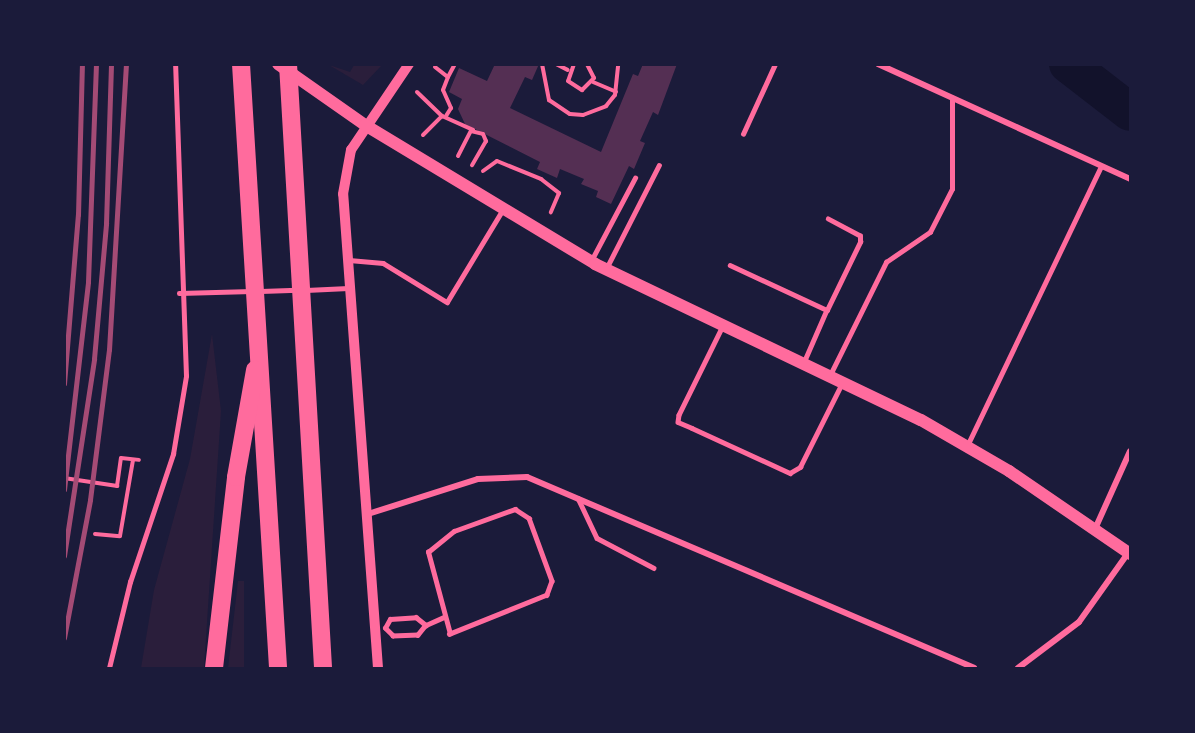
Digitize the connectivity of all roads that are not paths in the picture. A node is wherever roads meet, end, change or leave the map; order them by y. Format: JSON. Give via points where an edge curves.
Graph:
{"nodes":[{"id":1,"x":174,"y":64,"type":"edge"},
{"id":2,"x":241,"y":64,"type":"edge"},
{"id":3,"x":278,"y":64,"type":"edge"},
{"id":4,"x":288,"y":64,"type":"edge"},
{"id":5,"x":409,"y":64,"type":"edge"},
{"id":6,"x":776,"y":64,"type":"edge"},
{"id":7,"x":878,"y":64,"type":"edge"},
{"id":8,"x":952,"y":98,"type":"junction"},
{"id":9,"x":365,"y":125,"type":"junction"},
{"id":10,"x":743,"y":134,"type":"dead end"},
{"id":11,"x":659,"y":165,"type":"dead end"},
{"id":12,"x":1101,"y":166,"type":"junction"},
{"id":13,"x":635,"y":178,"type":"dead end"},
{"id":14,"x":1131,"y":179,"type":"edge"},
{"id":15,"x":503,"y":209,"type":"junction"},
{"id":16,"x":828,"y":219,"type":"dead end"},
{"id":17,"x":349,"y":260,"type":"junction"},
{"id":18,"x":591,"y":261,"type":"junction"},
{"id":19,"x":730,"y":265,"type":"dead end"},
{"id":20,"x":606,"y":269,"type":"junction"},
{"id":21,"x":351,"y":288,"type":"junction"},
{"id":22,"x":179,"y":293,"type":"junction"},
{"id":23,"x":827,"y":310,"type":"junction"},
{"id":24,"x":723,"y":326,"type":"junction"},
{"id":25,"x":260,"y":344,"type":"junction"},
{"id":26,"x":804,"y":363,"type":"junction"},
{"id":27,"x":830,"y":375,"type":"junction"},
{"id":28,"x":843,"y":381,"type":"junction"},
{"id":29,"x":968,"y":446,"type":"junction"},
{"id":30,"x":1131,"y":452,"type":"edge"},
{"id":31,"x":577,"y":496,"type":"junction"},
{"id":32,"x":368,"y":514,"type":"junction"},
{"id":33,"x":1095,"y":529,"type":"junction"},
{"id":34,"x":1129,"y":553,"type":"edge"},
{"id":35,"x":654,"y":568,"type":"dead end"},
{"id":36,"x":444,"y":617,"type":"junction"},
{"id":37,"x":426,"y":625,"type":"junction"},
{"id":38,"x":380,"y":629,"type":"junction"},
{"id":39,"x":109,"y":669,"type":"edge"},
{"id":40,"x":214,"y":669,"type":"edge"},
{"id":41,"x":278,"y":669,"type":"edge"},
{"id":42,"x":323,"y":669,"type":"edge"},
{"id":43,"x":378,"y":669,"type":"edge"},
{"id":44,"x":974,"y":669,"type":"edge"},
{"id":45,"x":1018,"y":669,"type":"edge"}],
"edges":[{"from":1,"to":22,"type":"lane"},
{"from":2,"to":25,"type":"highway"},
{"from":3,"to":9,"type":"main road"},
{"from":4,"to":42,"type":"highway"},
{"from":5,"to":9,"type":"street"},
{"from":6,"to":10,"type":"lane"},
{"from":7,"to":8,"type":"street"},
{"from":8,"to":12,"type":"street"},
{"from":8,"to":27,"type":"lane","via":[[953,182],[930,232],[901,250],[873,283]]},
{"from":9,"to":15,"type":"main road"},
{"from":9,"to":17,"type":"street","via":[[345,171]]},
{"from":11,"to":20,"type":"lane"},
{"from":12,"to":14,"type":"street"},
{"from":12,"to":29,"type":"lane"},
{"from":13,"to":18,"type":"lane"},
{"from":15,"to":17,"type":"lane","via":[[447,302],[383,263]]},
{"from":15,"to":18,"type":"main road"},
{"from":16,"to":23,"type":"lane","via":[[860,236],[860,242]]},
{"from":17,"to":21,"type":"street"},
{"from":18,"to":20,"type":"main road"},
{"from":19,"to":23,"type":"lane"},
{"from":20,"to":24,"type":"main road"},
{"from":21,"to":22,"type":"lane"},
{"from":21,"to":32,"type":"street"},
{"from":22,"to":39,"type":"lane","via":[[188,351],[178,431]]},
{"from":23,"to":26,"type":"lane"},
{"from":24,"to":26,"type":"main road"},
{"from":24,"to":28,"type":"lane","via":[[678,422],[790,473],[800,466]]},
{"from":25,"to":40,"type":"highway","via":[[236,477]]},
{"from":25,"to":41,"type":"highway"},
{"from":26,"to":27,"type":"main road"},
{"from":27,"to":28,"type":"main road"},
{"from":28,"to":29,"type":"main road"},
{"from":29,"to":33,"type":"main road"},
{"from":30,"to":33,"type":"street"},
{"from":31,"to":32,"type":"street","via":[[527,477],[478,478]]},
{"from":31,"to":35,"type":"lane","via":[[597,538]]},
{"from":31,"to":44,"type":"street"},
{"from":32,"to":38,"type":"street"},
{"from":33,"to":34,"type":"main road"},
{"from":34,"to":45,"type":"street","via":[[1079,622]]},
{"from":36,"to":36,"type":"lane","via":[[428,552],[454,531],[515,509],[529,518],[552,581],[547,595],[450,634]]},
{"from":36,"to":37,"type":"lane"},
{"from":37,"to":38,"type":"lane","via":[[418,635],[393,636]]},
{"from":37,"to":38,"type":"lane","via":[[416,617],[390,619]]},
{"from":38,"to":43,"type":"street"}]}
